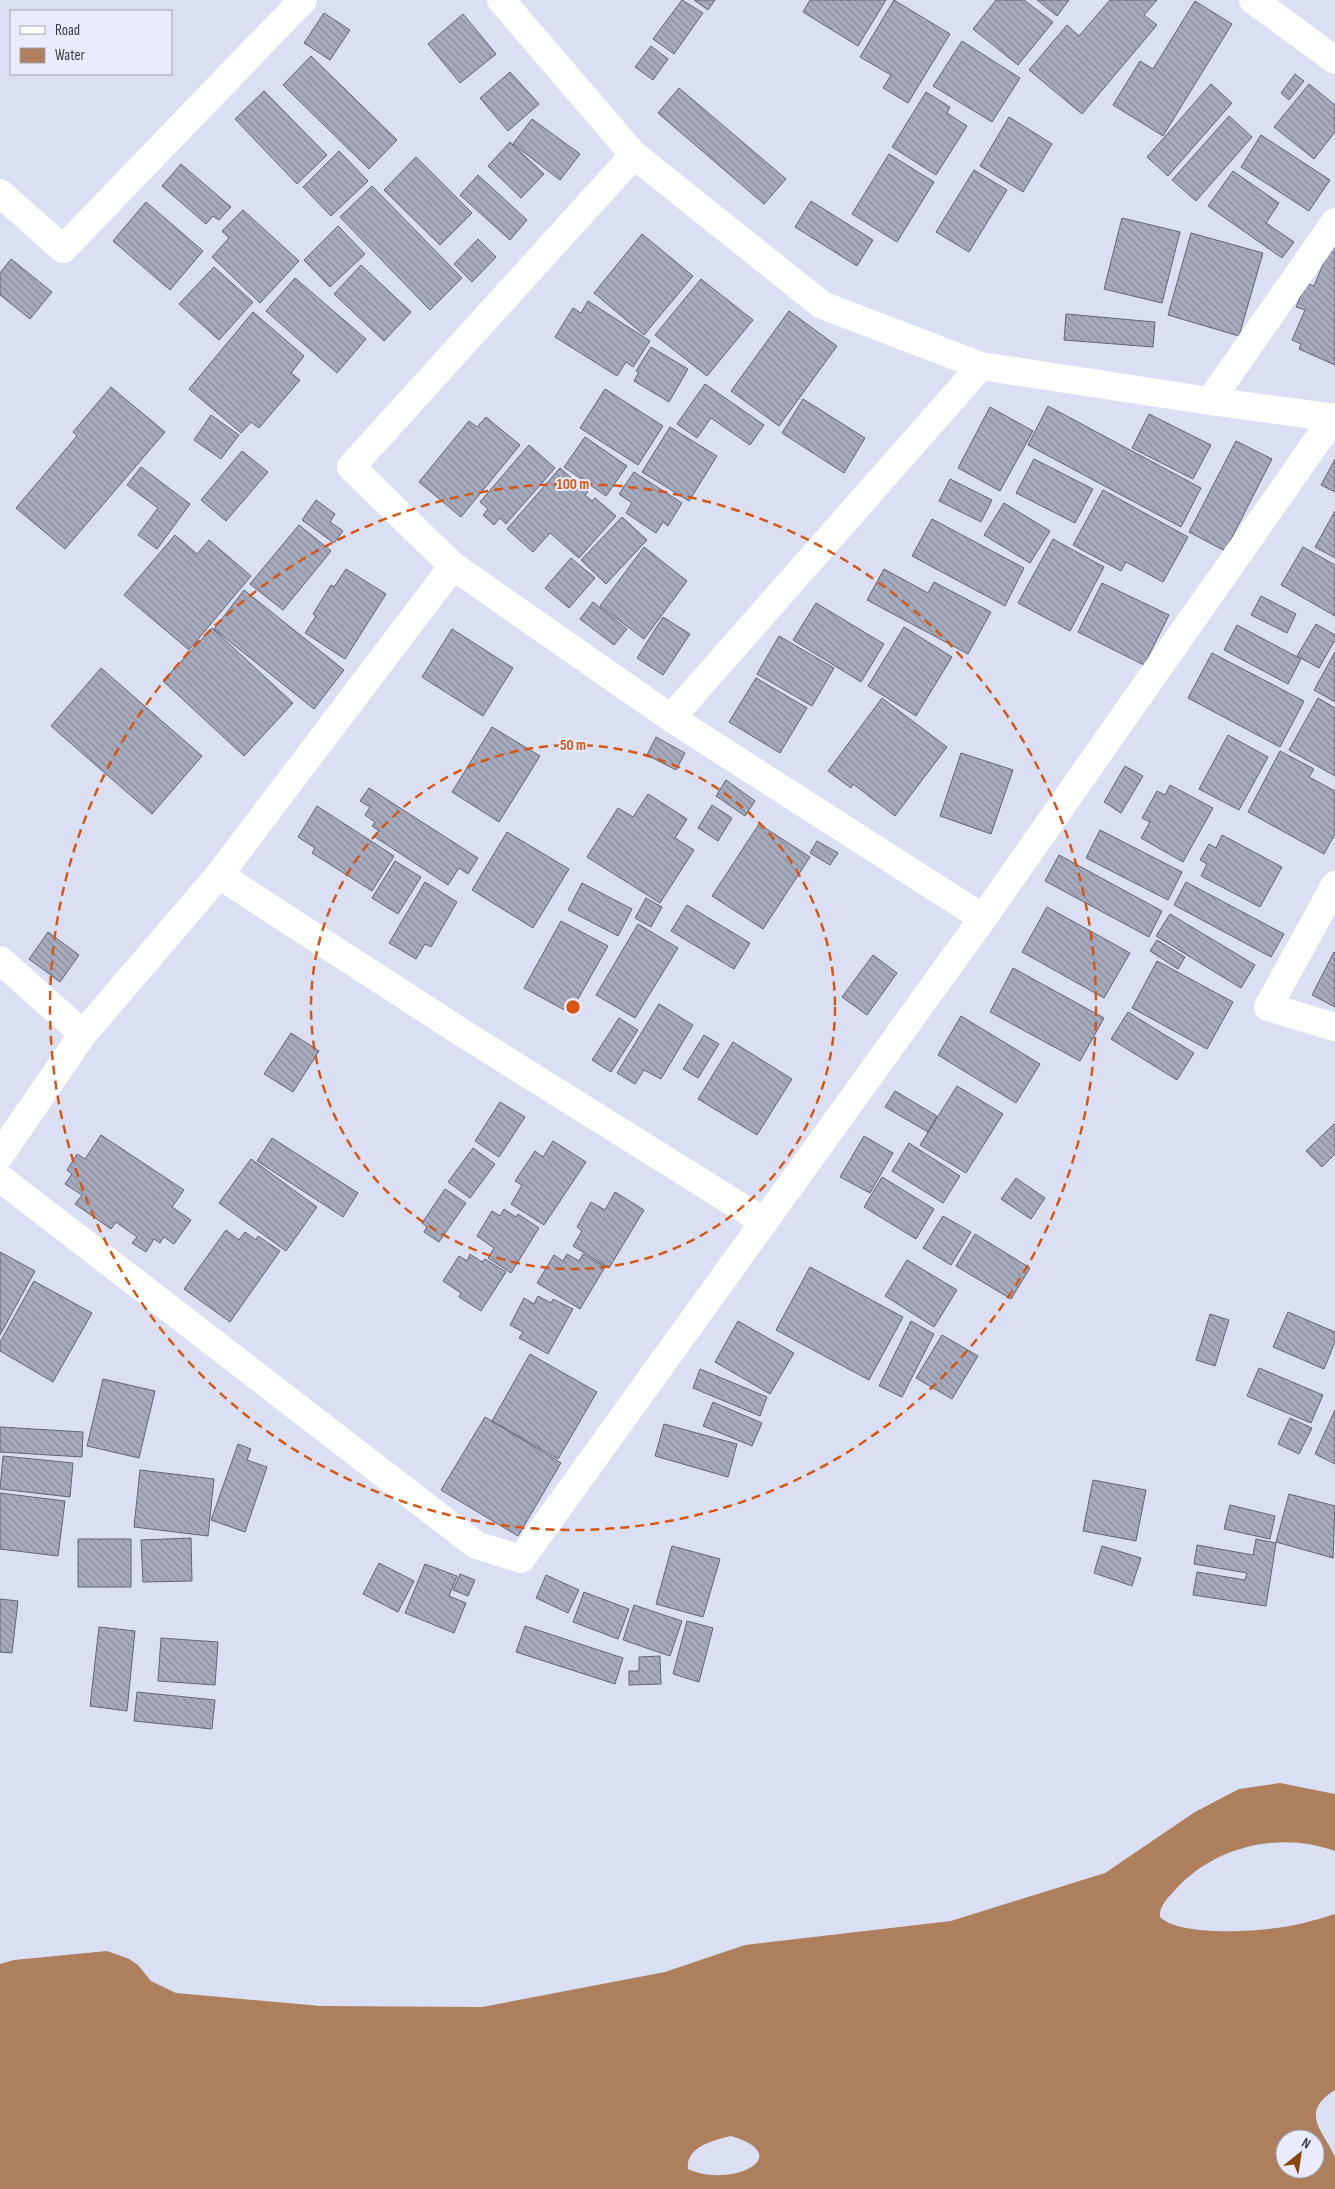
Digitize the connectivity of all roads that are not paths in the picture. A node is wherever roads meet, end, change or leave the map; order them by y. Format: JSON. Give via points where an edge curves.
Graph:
{"nodes":[{"id":1,"x":303,"y":0,"type":"edge"},
{"id":2,"x":501,"y":0,"type":"edge"},
{"id":3,"x":1254,"y":0,"type":"edge"},
{"id":4,"x":1335,"y":60,"type":"edge"},
{"id":5,"x":634,"y":155,"type":"junction"},
{"id":6,"x":0,"y":192,"type":"edge"},
{"id":7,"x":1335,"y":222,"type":"edge"},
{"id":8,"x":981,"y":366,"type":"junction"},
{"id":9,"x":1210,"y":401,"type":"junction"},
{"id":10,"x":1334,"y":418,"type":"edge"},
{"id":11,"x":453,"y":566,"type":"junction"},
{"id":12,"x":671,"y":718,"type":"junction"},
{"id":13,"x":219,"y":875,"type":"junction"},
{"id":14,"x":1335,"y":885,"type":"edge"},
{"id":15,"x":983,"y":918,"type":"junction"},
{"id":16,"x":0,"y":960,"type":"edge"},
{"id":17,"x":1335,"y":1026,"type":"edge"},
{"id":18,"x":83,"y":1034,"type":"junction"},
{"id":19,"x":0,"y":1155,"type":"edge"},
{"id":20,"x":0,"y":1178,"type":"edge"},
{"id":21,"x":763,"y":1221,"type":"junction"}],
"edges":[{"from":1,"to":6,"type":"street","via":[[63,249]]},
{"from":2,"to":5,"type":"street"},
{"from":3,"to":4,"type":"street"},
{"from":5,"to":8,"type":"street","via":[[822,306]]},
{"from":5,"to":11,"type":"street","via":[[351,468]]},
{"from":7,"to":9,"type":"street"},
{"from":8,"to":9,"type":"street"},
{"from":8,"to":12,"type":"street"},
{"from":9,"to":10,"type":"street"},
{"from":10,"to":15,"type":"street"},
{"from":11,"to":12,"type":"street"},
{"from":11,"to":13,"type":"street"},
{"from":12,"to":15,"type":"street"},
{"from":13,"to":18,"type":"street"},
{"from":13,"to":21,"type":"street","via":[[461,1032]]},
{"from":14,"to":17,"type":"street","via":[[1268,1007]]},
{"from":15,"to":21,"type":"street"},
{"from":16,"to":18,"type":"street"},
{"from":18,"to":19,"type":"street"},
{"from":20,"to":21,"type":"street","via":[[476,1545],[521,1559]]}]}
